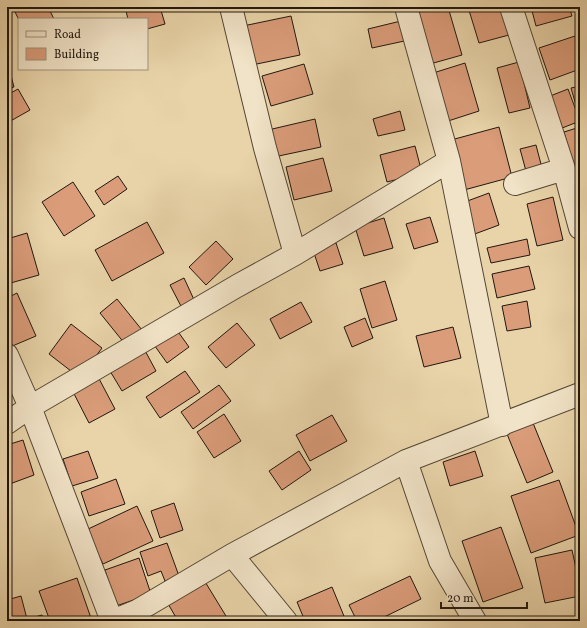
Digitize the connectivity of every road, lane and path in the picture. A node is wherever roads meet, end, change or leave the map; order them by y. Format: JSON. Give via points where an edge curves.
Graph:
{"nodes":[{"id":1,"x":231,"y":7,"type":"edge"},
{"id":2,"x":406,"y":7,"type":"edge"},
{"id":3,"x":511,"y":7,"type":"edge"},
{"id":4,"x":449,"y":161,"type":"junction"},
{"id":5,"x":564,"y":169,"type":"junction"},
{"id":6,"x":515,"y":184,"type":"dead end"},
{"id":7,"x":580,"y":228,"type":"edge"},
{"id":8,"x":295,"y":254,"type":"junction"},
{"id":9,"x":7,"y":355,"type":"edge"},
{"id":10,"x":580,"y":394,"type":"edge"},
{"id":11,"x":30,"y":407,"type":"junction"},
{"id":12,"x":7,"y":423,"type":"edge"},
{"id":13,"x":502,"y":425,"type":"junction"},
{"id":14,"x":406,"y":461,"type":"junction"},
{"id":15,"x":232,"y":555,"type":"junction"},
{"id":16,"x":112,"y":621,"type":"edge"},
{"id":17,"x":286,"y":621,"type":"edge"},
{"id":18,"x":476,"y":621,"type":"edge"}],
"edges":[{"from":1,"to":8,"type":"street","via":[[265,148]]},
{"from":2,"to":4,"type":"street"},
{"from":3,"to":5,"type":"street"},
{"from":4,"to":8,"type":"street"},
{"from":4,"to":13,"type":"street"},
{"from":5,"to":6,"type":"street"},
{"from":5,"to":7,"type":"street"},
{"from":8,"to":11,"type":"street"},
{"from":9,"to":11,"type":"street"},
{"from":10,"to":13,"type":"street"},
{"from":11,"to":12,"type":"street"},
{"from":11,"to":16,"type":"street"},
{"from":13,"to":14,"type":"street"},
{"from":14,"to":15,"type":"street"},
{"from":14,"to":18,"type":"street","via":[[440,562]]},
{"from":15,"to":16,"type":"street","via":[[137,611]]},
{"from":15,"to":17,"type":"street"}]}
